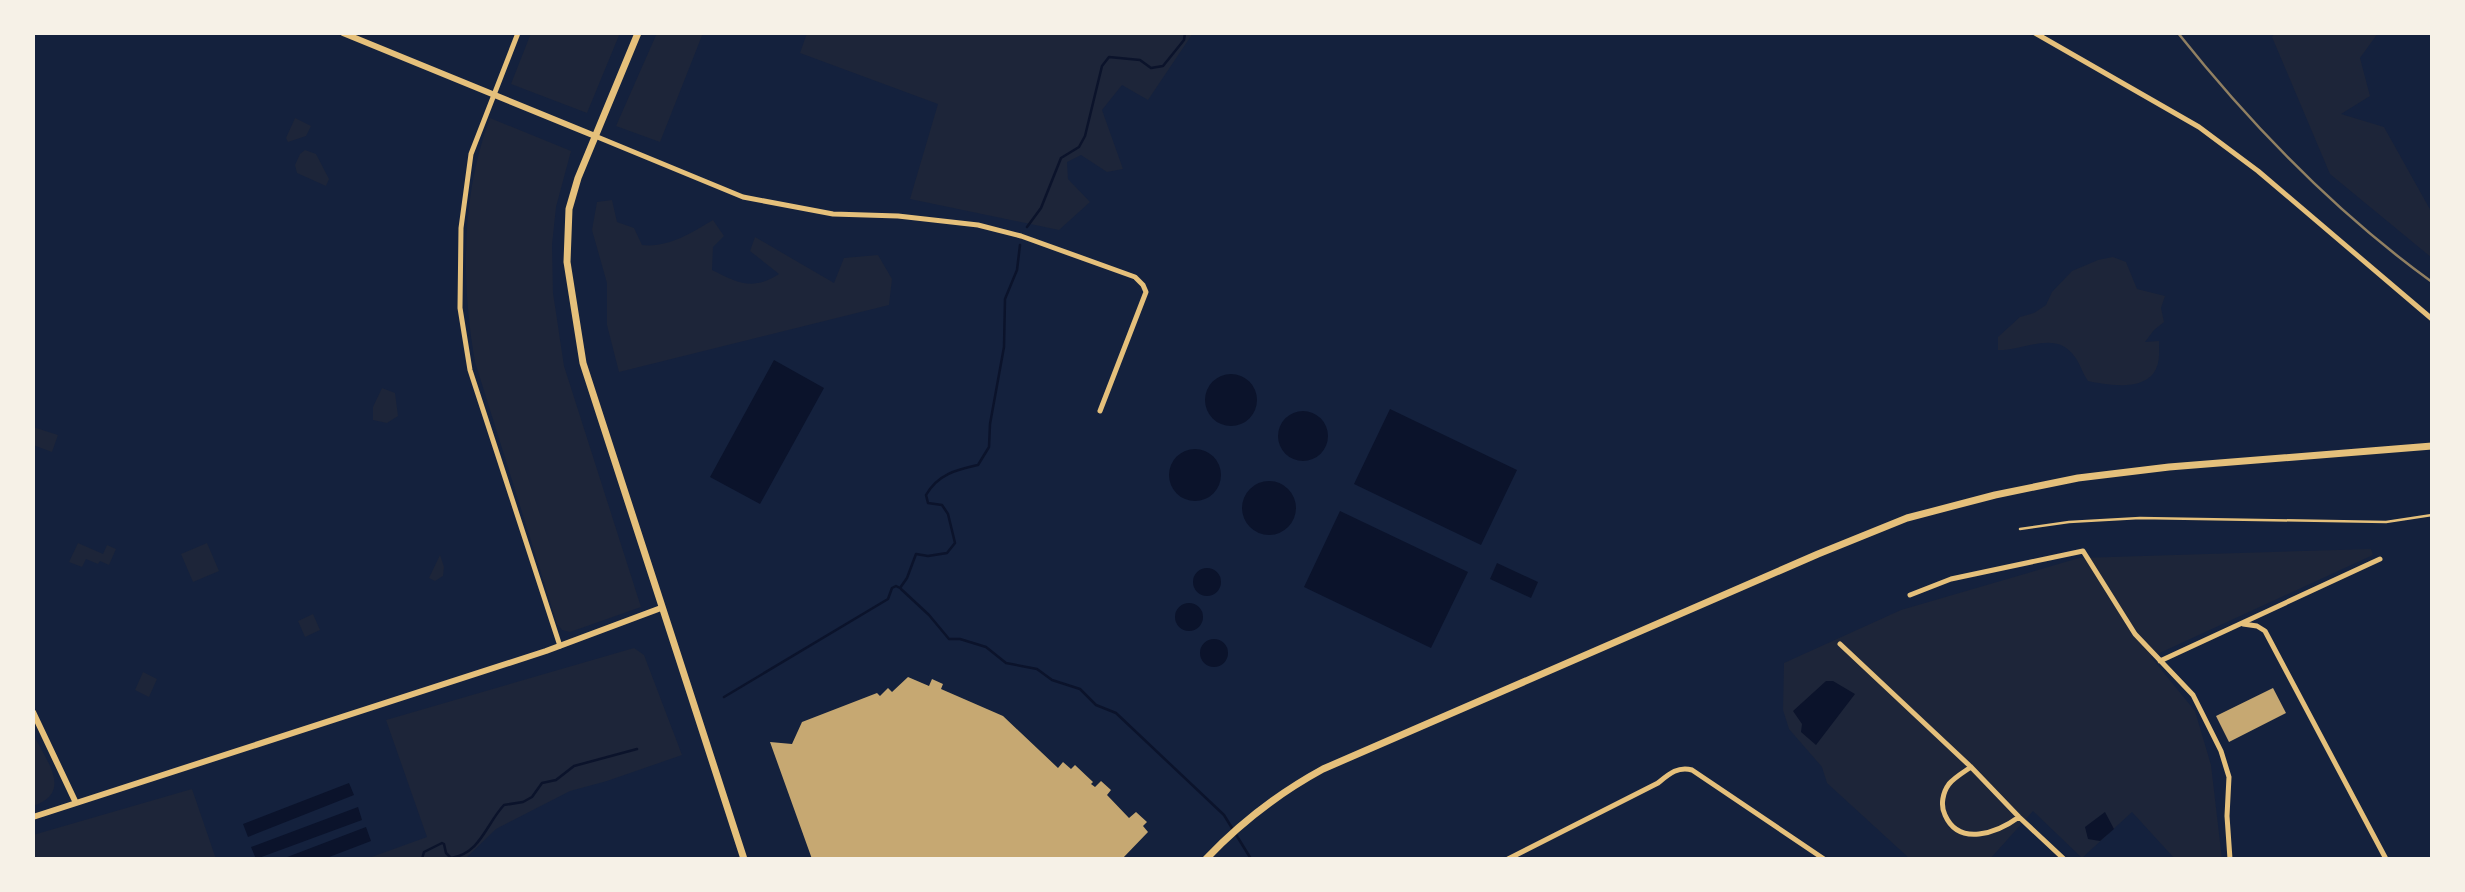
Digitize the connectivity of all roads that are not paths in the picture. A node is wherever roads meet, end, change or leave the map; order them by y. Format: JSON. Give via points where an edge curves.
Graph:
{"nodes":[{"id":1,"x":343,"y":33,"type":"edge"},
{"id":2,"x":518,"y":33,"type":"edge"},
{"id":3,"x":638,"y":33,"type":"edge"},
{"id":4,"x":2035,"y":33,"type":"edge"},
{"id":5,"x":493,"y":95,"type":"junction"},
{"id":6,"x":595,"y":136,"type":"junction"},
{"id":7,"x":2432,"y":319,"type":"edge"},
{"id":8,"x":1100,"y":411,"type":"dead end"},
{"id":9,"x":2432,"y":446,"type":"edge"},
{"id":10,"x":2432,"y":514,"type":"edge"},
{"id":11,"x":2020,"y":529,"type":"dead end"},
{"id":12,"x":2380,"y":559,"type":"dead end"},
{"id":13,"x":1910,"y":595,"type":"dead end"},
{"id":14,"x":661,"y":608,"type":"junction"},
{"id":15,"x":2243,"y":624,"type":"junction"},
{"id":16,"x":1840,"y":644,"type":"dead end"},
{"id":17,"x":560,"y":646,"type":"junction"},
{"id":18,"x":2160,"y":661,"type":"junction"},
{"id":19,"x":33,"y":712,"type":"edge"},
{"id":20,"x":1971,"y":767,"type":"junction"},
{"id":21,"x":76,"y":803,"type":"junction"},
{"id":22,"x":33,"y":817,"type":"edge"},
{"id":23,"x":2019,"y":817,"type":"junction"},
{"id":24,"x":744,"y":859,"type":"edge"},
{"id":25,"x":1206,"y":859,"type":"edge"},
{"id":26,"x":1508,"y":859,"type":"edge"},
{"id":27,"x":1824,"y":859,"type":"edge"},
{"id":28,"x":2064,"y":859,"type":"edge"},
{"id":29,"x":2230,"y":859,"type":"edge"},
{"id":30,"x":2386,"y":859,"type":"edge"}],
"edges":[{"from":1,"to":5,"type":"street"},
{"from":2,"to":5,"type":"street"},
{"from":3,"to":6,"type":"main road"},
{"from":4,"to":7,"type":"street","via":[[2199,127]]},
{"from":5,"to":6,"type":"street"},
{"from":5,"to":17,"type":"street","via":[[471,154],[461,228],[460,308],[470,370]]},
{"from":6,"to":8,"type":"street","via":[[743,197],[832,214],[978,225],[1135,277],[1146,292]]},
{"from":6,"to":14,"type":"main road","via":[[569,209],[570,292],[583,363]]},
{"from":9,"to":25,"type":"main road","via":[[2078,478],[1907,519],[1323,769],[1255,812]]},
{"from":10,"to":11,"type":"lane","via":[[2386,522],[2140,519]]},
{"from":12,"to":15,"type":"street"},
{"from":13,"to":18,"type":"street","via":[[1951,579],[2082,551],[2135,634]]},
{"from":14,"to":17,"type":"street"},
{"from":14,"to":24,"type":"main road"},
{"from":15,"to":18,"type":"street"},
{"from":15,"to":30,"type":"street","via":[[2265,631]]},
{"from":16,"to":20,"type":"street"},
{"from":17,"to":21,"type":"street"},
{"from":18,"to":29,"type":"street","via":[[2193,695],[2221,751],[2230,777]]},
{"from":19,"to":21,"type":"street"},
{"from":20,"to":23,"type":"street"},
{"from":20,"to":23,"type":"street","via":[[1948,785],[1942,801],[1949,824],[1968,834],[1988,834]]},
{"from":21,"to":22,"type":"street"},
{"from":23,"to":28,"type":"street"},
{"from":26,"to":27,"type":"street","via":[[1684,768]]}]}
